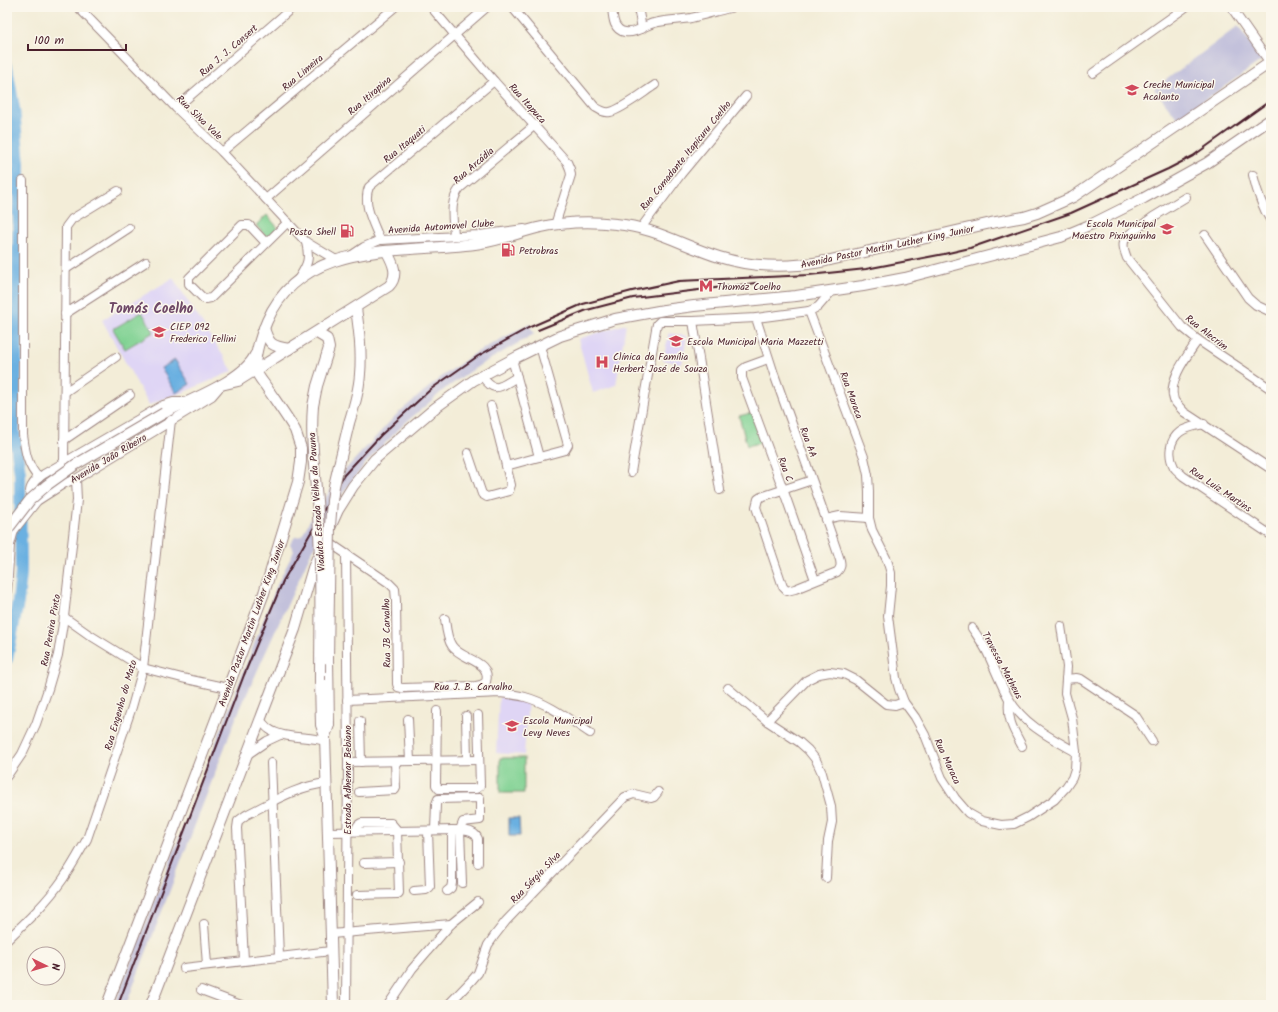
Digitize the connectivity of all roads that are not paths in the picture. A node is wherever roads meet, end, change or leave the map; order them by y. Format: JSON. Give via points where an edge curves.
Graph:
{"nodes":[{"id":1,"x":293,"y":7,"type":"edge"},
{"id":2,"x":395,"y":7,"type":"edge"},
{"id":3,"x":432,"y":7,"type":"edge"},
{"id":4,"x":487,"y":7,"type":"edge"},
{"id":5,"x":512,"y":7,"type":"edge"},
{"id":6,"x":612,"y":7,"type":"edge"},
{"id":7,"x":638,"y":7,"type":"edge"},
{"id":8,"x":1186,"y":7,"type":"edge"},
{"id":9,"x":1231,"y":7,"type":"edge"},
{"id":10,"x":81,"y":8,"type":"edge"},
{"id":11,"x":730,"y":8,"type":"edge"},
{"id":12,"x":642,"y":29,"type":"junction"},
{"id":13,"x":454,"y":34,"type":"junction"},
{"id":14,"x":1271,"y":62,"type":"edge"},
{"id":15,"x":1093,"y":73,"type":"dead end"},
{"id":16,"x":494,"y":80,"type":"junction"},
{"id":17,"x":655,"y":85,"type":"dead end"},
{"id":18,"x":746,"y":96,"type":"dead end"},
{"id":19,"x":176,"y":108,"type":"junction"},
{"id":20,"x":1271,"y":119,"type":"edge"},
{"id":21,"x":535,"y":125,"type":"junction"},
{"id":22,"x":222,"y":152,"type":"junction"},
{"id":23,"x":1253,"y":175,"type":"dead end"},
{"id":24,"x":23,"y":181,"type":"dead end"},
{"id":25,"x":118,"y":191,"type":"dead end"},
{"id":26,"x":1186,"y":197,"type":"dead end"},
{"id":27,"x":266,"y":200,"type":"junction"},
{"id":28,"x":1271,"y":221,"type":"edge"},
{"id":29,"x":288,"y":222,"type":"junction"},
{"id":30,"x":555,"y":225,"type":"junction"},
{"id":31,"x":129,"y":228,"type":"dead end"},
{"id":32,"x":537,"y":228,"type":"junction"},
{"id":33,"x":641,"y":228,"type":"junction"},
{"id":34,"x":454,"y":235,"type":"junction"},
{"id":35,"x":1205,"y":235,"type":"dead end"},
{"id":36,"x":380,"y":240,"type":"junction"},
{"id":37,"x":306,"y":242,"type":"junction"},
{"id":38,"x":266,"y":243,"type":"junction"},
{"id":39,"x":387,"y":252,"type":"junction"},
{"id":40,"x":351,"y":256,"type":"junction"},
{"id":41,"x":336,"y":260,"type":"junction"},
{"id":42,"x":146,"y":262,"type":"dead end"},
{"id":43,"x":66,"y":269,"type":"junction"},
{"id":44,"x":298,"y":278,"type":"junction"},
{"id":45,"x":831,"y":292,"type":"junction"},
{"id":46,"x":356,"y":308,"type":"junction"},
{"id":47,"x":809,"y":311,"type":"junction"},
{"id":48,"x":1271,"y":312,"type":"edge"},
{"id":49,"x":66,"y":314,"type":"junction"},
{"id":50,"x":756,"y":318,"type":"junction"},
{"id":51,"x":693,"y":321,"type":"junction"},
{"id":52,"x":264,"y":328,"type":"junction"},
{"id":53,"x":317,"y":333,"type":"junction"},
{"id":54,"x":1198,"y":340,"type":"junction"},
{"id":55,"x":540,"y":346,"type":"junction"},
{"id":56,"x":289,"y":349,"type":"junction"},
{"id":57,"x":257,"y":352,"type":"junction"},
{"id":58,"x":116,"y":357,"type":"dead end"},
{"id":59,"x":512,"y":359,"type":"junction"},
{"id":60,"x":768,"y":359,"type":"junction"},
{"id":61,"x":256,"y":370,"type":"junction"},
{"id":62,"x":482,"y":376,"type":"junction"},
{"id":63,"x":517,"y":377,"type":"junction"},
{"id":64,"x":221,"y":385,"type":"junction"},
{"id":65,"x":1271,"y":389,"type":"edge"},
{"id":66,"x":65,"y":392,"type":"junction"},
{"id":67,"x":130,"y":395,"type":"dead end"},
{"id":68,"x":184,"y":402,"type":"junction"},
{"id":69,"x":491,"y":406,"type":"dead end"},
{"id":70,"x":167,"y":416,"type":"junction"},
{"id":71,"x":1204,"y":424,"type":"junction"},
{"id":72,"x":64,"y":440,"type":"junction"},
{"id":73,"x":468,"y":453,"type":"dead end"},
{"id":74,"x":539,"y":457,"type":"junction"},
{"id":75,"x":64,"y":463,"type":"junction"},
{"id":76,"x":506,"y":466,"type":"junction"},
{"id":77,"x":1271,"y":469,"type":"edge"},
{"id":78,"x":631,"y":472,"type":"dead end"},
{"id":79,"x":38,"y":478,"type":"junction"},
{"id":80,"x":76,"y":479,"type":"junction"},
{"id":81,"x":812,"y":480,"type":"junction"},
{"id":82,"x":783,"y":489,"type":"junction"},
{"id":83,"x":720,"y":490,"type":"dead end"},
{"id":84,"x":37,"y":501,"type":"junction"},
{"id":85,"x":869,"y":518,"type":"junction"},
{"id":86,"x":826,"y":519,"type":"junction"},
{"id":87,"x":11,"y":530,"type":"edge"},
{"id":88,"x":1271,"y":535,"type":"edge"},
{"id":89,"x":325,"y":539,"type":"junction"},
{"id":90,"x":346,"y":554,"type":"junction"},
{"id":91,"x":815,"y":580,"type":"junction"},
{"id":92,"x":7,"y":591,"type":"edge"},
{"id":93,"x":64,"y":617,"type":"junction"},
{"id":94,"x":445,"y":619,"type":"dead end"},
{"id":95,"x":1061,"y":626,"type":"dead end"},
{"id":96,"x":972,"y":628,"type":"dead end"},
{"id":97,"x":328,"y":659,"type":"joint"},
{"id":98,"x":144,"y":668,"type":"junction"},
{"id":99,"x":1066,"y":679,"type":"junction"},
{"id":100,"x":320,"y":680,"type":"joint"},
{"id":101,"x":228,"y":688,"type":"junction"},
{"id":102,"x":728,"y":688,"type":"dead end"},
{"id":103,"x":347,"y":700,"type":"junction"},
{"id":104,"x":1009,"y":700,"type":"junction"},
{"id":105,"x":904,"y":702,"type":"junction"},
{"id":106,"x":437,"y":711,"type":"dead end"},
{"id":107,"x":478,"y":715,"type":"dead end"},
{"id":108,"x":466,"y":716,"type":"dead end"},
{"id":109,"x":408,"y":719,"type":"dead end"},
{"id":110,"x":260,"y":720,"type":"junction"},
{"id":111,"x":360,"y":721,"type":"dead end"},
{"id":112,"x":767,"y":721,"type":"junction"},
{"id":113,"x":590,"y":733,"type":"dead end"},
{"id":114,"x":280,"y":735,"type":"junction"},
{"id":115,"x":325,"y":738,"type":"junction"},
{"id":116,"x":1152,"y":741,"type":"dead end"},
{"id":117,"x":1022,"y":746,"type":"dead end"},
{"id":118,"x":1076,"y":752,"type":"junction"},
{"id":119,"x":248,"y":754,"type":"junction"},
{"id":120,"x":467,"y":760,"type":"junction"},
{"id":121,"x":479,"y":760,"type":"junction"},
{"id":122,"x":410,"y":761,"type":"junction"},
{"id":123,"x":436,"y":761,"type":"junction"},
{"id":124,"x":348,"y":762,"type":"junction"},
{"id":125,"x":361,"y":762,"type":"junction"},
{"id":126,"x":395,"y":762,"type":"junction"},
{"id":127,"x":271,"y":763,"type":"dead end"},
{"id":128,"x":7,"y":776,"type":"edge"},
{"id":129,"x":327,"y":783,"type":"junction"},
{"id":130,"x":359,"y":792,"type":"dead end"},
{"id":131,"x":658,"y":792,"type":"dead end"},
{"id":132,"x":273,"y":802,"type":"junction"},
{"id":133,"x":397,"y":830,"type":"junction"},
{"id":134,"x":431,"y":830,"type":"junction"},
{"id":135,"x":456,"y":830,"type":"junction"},
{"id":136,"x":351,"y":831,"type":"junction"},
{"id":137,"x":328,"y":832,"type":"junction"},
{"id":138,"x":399,"y":862,"type":"junction"},
{"id":139,"x":364,"y":863,"type":"dead end"},
{"id":140,"x":478,"y":863,"type":"dead end"},
{"id":141,"x":826,"y":878,"type":"dead end"},
{"id":142,"x":462,"y":883,"type":"dead end"},
{"id":143,"x":448,"y":890,"type":"dead end"},
{"id":144,"x":414,"y":891,"type":"dead end"},
{"id":145,"x":357,"y":895,"type":"dead end"},
{"id":146,"x":478,"y":902,"type":"dead end"},
{"id":147,"x":204,"y":924,"type":"dead end"},
{"id":148,"x":451,"y":924,"type":"junction"},
{"id":149,"x":347,"y":932,"type":"junction"},
{"id":150,"x":331,"y":934,"type":"junction"},
{"id":151,"x":7,"y":940,"type":"edge"},
{"id":152,"x":331,"y":951,"type":"junction"},
{"id":153,"x":279,"y":956,"type":"junction"},
{"id":154,"x":244,"y":960,"type":"junction"},
{"id":155,"x":207,"y":965,"type":"junction"},
{"id":156,"x":184,"y":968,"type":"dead end"},
{"id":157,"x":201,"y":990,"type":"dead end"},
{"id":158,"x":107,"y":1005,"type":"edge"},
{"id":159,"x":151,"y":1005,"type":"edge"},
{"id":160,"x":241,"y":1005,"type":"edge"},
{"id":161,"x":333,"y":1005,"type":"edge"},
{"id":162,"x":346,"y":1005,"type":"edge"},
{"id":163,"x":388,"y":1005,"type":"edge"},
{"id":164,"x":448,"y":1005,"type":"edge"}],
"edges":[{"from":1,"to":19,"type":"street","name":"Rua J. J. Consert"},
{"from":2,"to":22,"type":"street","name":"Rua Limeira"},
{"from":3,"to":13,"type":"street","name":"Rua Itapuca"},
{"from":4,"to":13,"type":"street","name":"Rua Itirapina"},
{"from":5,"to":17,"type":"street","via":[[600,110],[617,110]]},
{"from":6,"to":12,"type":"street","via":[[614,22],[620,30],[630,32]]},
{"from":7,"to":12,"type":"street"},
{"from":8,"to":15,"type":"street"},
{"from":9,"to":14,"type":"street"},
{"from":10,"to":19,"type":"street","name":"Rua Silva Vale"},
{"from":11,"to":12,"type":"street","via":[[692,18],[653,23]]},
{"from":13,"to":16,"type":"street","name":"Rua Itapuca"},
{"from":13,"to":27,"type":"street","name":"Rua Itirapina"},
{"from":14,"to":33,"type":"main road","name":"Avenida Pastor Martin Luther King Junior","via":[[1073,197],[1024,217],[797,266],[736,262]]},
{"from":16,"to":21,"type":"street","name":"Rua Itapuca"},
{"from":16,"to":36,"type":"street","name":"Rua Itaquati","via":[[369,188],[366,200]]},
{"from":18,"to":33,"type":"street","name":"Rua Comadante Itapicuru Coelho"},
{"from":19,"to":22,"type":"street","name":"Rua Silva Vale"},
{"from":20,"to":45,"type":"main road","via":[[1207,162],[1092,224],[1061,236],[905,278]]},
{"from":21,"to":30,"type":"street","name":"Rua Itapuca","via":[[568,162],[570,169],[570,180]]},
{"from":21,"to":34,"type":"street","name":"Rua Arcádia","via":[[460,188],[453,203]]},
{"from":22,"to":27,"type":"street","name":"Rua Silva Vale"},
{"from":23,"to":28,"type":"street","via":[[1258,196]]},
{"from":24,"to":79,"type":"street","via":[[23,435],[28,462]]},
{"from":25,"to":43,"type":"street","via":[[68,223],[65,232]]},
{"from":26,"to":54,"type":"street","name":"Rua Alecrim","via":[[1127,236],[1123,244],[1127,258],[1173,317]]},
{"from":27,"to":29,"type":"street","name":"Rua Silva Vale"},
{"from":29,"to":37,"type":"street","name":"Rua Silva Vale"},
{"from":29,"to":38,"type":"street"},
{"from":30,"to":32,"type":"main road","name":"Avenida Pastor Martin Luther King Junior"},
{"from":30,"to":33,"type":"main road","name":"Avenida Pastor Martin Luther King Junior","via":[[583,222]]},
{"from":31,"to":43,"type":"street"},
{"from":32,"to":34,"type":"street","name":"Avenida Automovel Clube","via":[[479,235]]},
{"from":32,"to":39,"type":"main road","name":"Avenida Pastor Martin Luther King Junior","via":[[481,243]]},
{"from":34,"to":36,"type":"street","name":"Avenida Automovel Clube"},
{"from":35,"to":48,"type":"street","via":[[1248,298]]},
{"from":36,"to":40,"type":"street","name":"Avenida Automovel Clube"},
{"from":37,"to":41,"type":"street","name":"Rua Silva Vale"},
{"from":37,"to":44,"type":"street","via":[[308,260]]},
{"from":38,"to":38,"type":"street","via":[[209,299],[204,299],[189,284],[189,278],[242,225],[249,225]]},
{"from":39,"to":40,"type":"main road","name":"Avenida Pastor Martin Luther King Junior"},
{"from":39,"to":46,"type":"main road","name":"Avenida João Ribeiro","via":[[395,270],[393,282]]},
{"from":40,"to":41,"type":"main road","name":"Avenida Pastor Martin Luther King Junior"},
{"from":41,"to":44,"type":"main road","name":"Avenida Pastor Martin Luther King Junior"},
{"from":42,"to":49,"type":"street"},
{"from":43,"to":49,"type":"street"},
{"from":44,"to":52,"type":"main road","name":"Avenida Pastor Martin Luther King Junior","via":[[275,304]]},
{"from":45,"to":47,"type":"street","via":[[818,307]]},
{"from":45,"to":55,"type":"main road","via":[[664,310],[588,327]]},
{"from":46,"to":53,"type":"main road","name":"Avenida João Ribeiro"},
{"from":46,"to":97,"type":"main road","name":"Viaduto Estrada Velha da Pavuna","bridge":true,"via":[[360,337],[360,374],[357,397],[334,486],[330,526]]},
{"from":47,"to":50,"type":"street"},
{"from":47,"to":85,"type":"street","name":"Rua Maraca","via":[[864,457],[869,483]]},
{"from":49,"to":66,"type":"street"},
{"from":50,"to":51,"type":"street"},
{"from":50,"to":60,"type":"street","name":"Rua AA"},
{"from":51,"to":78,"type":"street","via":[[664,320],[657,324]]},
{"from":51,"to":83,"type":"street"},
{"from":52,"to":56,"type":"main road","via":[[271,344]]},
{"from":52,"to":57,"type":"main road","name":"Avenida Pastor Martin Luther King Junior"},
{"from":53,"to":56,"type":"main road","name":"Avenida João Ribeiro"},
{"from":53,"to":100,"type":"main road","name":"Viaduto Estrada Velha da Pavuna","bridge":true,"via":[[327,339],[329,348],[317,386],[311,427],[320,561]]},
{"from":54,"to":65,"type":"street","name":"Rua Alecrim"},
{"from":54,"to":71,"type":"street","via":[[1180,367],[1172,393],[1174,401],[1184,412]]},
{"from":55,"to":59,"type":"main road"},
{"from":55,"to":74,"type":"street","via":[[568,445],[565,450]]},
{"from":56,"to":61,"type":"main road","name":"Avenida João Ribeiro"},
{"from":57,"to":61,"type":"main road","name":"Avenida Pastor Martin Luther King Junior"},
{"from":57,"to":64,"type":"main road","name":"Avenida João Ribeiro","via":[[246,369]]},
{"from":58,"to":66,"type":"street"},
{"from":59,"to":62,"type":"main road"},
{"from":59,"to":63,"type":"street"},
{"from":60,"to":81,"type":"street","name":"Rua AA"},
{"from":60,"to":82,"type":"street","name":"Rua C","via":[[746,367],[742,370],[742,378]]},
{"from":61,"to":64,"type":"main road","name":"Avenida João Ribeiro","via":[[238,381]]},
{"from":61,"to":101,"type":"main road","name":"Avenida Pastor Martin Luther King Junior","via":[[296,430],[301,448],[301,462],[298,482],[264,593]]},
{"from":62,"to":63,"type":"street","via":[[495,388]]},
{"from":62,"to":89,"type":"main road","via":[[435,408],[376,459],[353,486]]},
{"from":63,"to":74,"type":"street"},
{"from":64,"to":68,"type":"main road","name":"Avenida João Ribeiro"},
{"from":64,"to":70,"type":"street","name":"Avenida João Ribeiro","via":[[212,396]]},
{"from":66,"to":72,"type":"street"},
{"from":67,"to":72,"type":"street"},
{"from":68,"to":70,"type":"main road","name":"Avenida João Ribeiro"},
{"from":68,"to":75,"type":"street","via":[[163,404]]},
{"from":69,"to":76,"type":"street"},
{"from":70,"to":80,"type":"street","name":"Avenida João Ribeiro"},
{"from":70,"to":87,"type":"main road","name":"Avenida João Ribeiro","bridge":true,"via":[[69,469],[52,481],[30,500]]},
{"from":70,"to":98,"type":"street","name":"Rua Engenho do Mato"},
{"from":71,"to":77,"type":"street"},
{"from":71,"to":88,"type":"street","name":"Rua Luiz Martins","via":[[1180,432],[1173,439],[1170,449],[1175,468]]},
{"from":72,"to":75,"type":"street"},
{"from":73,"to":76,"type":"street","via":[[480,492],[485,496],[509,490]]},
{"from":74,"to":76,"type":"street"},
{"from":75,"to":79,"type":"street"},
{"from":79,"to":84,"type":"street","via":[[30,490]]},
{"from":80,"to":84,"type":"street","name":"Avenida João Ribeiro"},
{"from":80,"to":93,"type":"street","name":"Rua Pereira Pinto","via":[[77,500]]},
{"from":81,"to":82,"type":"street"},
{"from":81,"to":86,"type":"street","name":"Rua AA"},
{"from":82,"to":91,"type":"street","name":"Rua C"},
{"from":82,"to":91,"type":"street","via":[[758,499],[756,508],[783,587],[787,591]]},
{"from":84,"to":87,"type":"street","name":"Avenida João Ribeiro"},
{"from":85,"to":86,"type":"street","via":[[840,516]]},
{"from":85,"to":105,"type":"street","name":"Rua Maraca","via":[[874,536],[891,573],[889,626],[896,678]]},
{"from":86,"to":91,"type":"street","name":"Rua AA","via":[[840,560],[840,569]]},
{"from":87,"to":92,"type":"street","name":"Avenida João Ribeiro"},
{"from":89,"to":90,"type":"street","name":"Rua JB Carvalho"},
{"from":89,"to":110,"type":"main road","via":[[311,573],[295,629]]},
{"from":90,"to":94,"type":"street","name":"Rua JB Carvalho","via":[[394,589],[398,687],[476,686],[486,682],[483,667],[451,646]]},
{"from":90,"to":103,"type":"street","name":"Estrada Adhemar Bebiano"},
{"from":93,"to":98,"type":"street"},
{"from":93,"to":128,"type":"street","name":"Rua Pereira Pinto","via":[[57,660],[36,724],[24,750]]},
{"from":95,"to":99,"type":"street","name":"Rua Maraca","via":[[1067,667]]},
{"from":96,"to":104,"type":"street","name":"Travessa Matheus"},
{"from":97,"to":115,"type":"main road","name":"Estrada Adhemar Bebiano","via":[[329,725]]},
{"from":98,"to":101,"type":"street"},
{"from":98,"to":151,"type":"street","name":"Rua Engenho do Mato","via":[[128,722],[86,839],[63,879],[29,919]]},
{"from":99,"to":116,"type":"street","via":[[1081,679],[1129,710]]},
{"from":99,"to":118,"type":"street","name":"Rua Maraca","via":[[1065,693],[1072,718]]},
{"from":100,"to":115,"type":"main road","name":"Estrada Adhemar Bebiano","via":[[321,725]]},
{"from":101,"to":158,"type":"main road","name":"Avenida Pastor Martin Luther King Junior"},
{"from":102,"to":112,"type":"street"},
{"from":103,"to":113,"type":"street","name":"Rua J. B. Carvalho","via":[[513,694],[540,703]]},
{"from":103,"to":124,"type":"street","name":"Estrada Adhemar Bebiano"},
{"from":104,"to":117,"type":"street","via":[[1010,724]]},
{"from":104,"to":118,"type":"street","name":"Travessa Matheus","via":[[1031,725]]},
{"from":105,"to":112,"type":"street","via":[[886,704],[856,680],[844,674],[830,672],[807,680]]},
{"from":105,"to":118,"type":"street","name":"Rua Maraca","via":[[925,735],[942,778],[955,798],[968,813],[982,821],[1001,825],[1014,824],[1054,800],[1072,778]]},
{"from":106,"to":123,"type":"street"},
{"from":107,"to":121,"type":"street"},
{"from":108,"to":120,"type":"street"},
{"from":109,"to":122,"type":"street"},
{"from":110,"to":114,"type":"street"},
{"from":110,"to":119,"type":"main road"},
{"from":111,"to":125,"type":"street"},
{"from":112,"to":141,"type":"street","via":[[800,742],[822,773],[831,806],[832,822]]},
{"from":114,"to":115,"type":"street"},
{"from":114,"to":119,"type":"street"},
{"from":115,"to":129,"type":"main road","name":"Estrada Adhemar Bebiano"},
{"from":119,"to":159,"type":"main road"},
{"from":120,"to":121,"type":"street"},
{"from":120,"to":123,"type":"street"},
{"from":121,"to":123,"type":"street","via":[[480,784],[476,789],[437,788]]},
{"from":122,"to":123,"type":"street"},
{"from":122,"to":126,"type":"street"},
{"from":124,"to":125,"type":"street"},
{"from":124,"to":136,"type":"street","name":"Estrada Adhemar Bebiano"},
{"from":125,"to":126,"type":"street"},
{"from":126,"to":130,"type":"street","via":[[394,790]]},
{"from":127,"to":132,"type":"street"},
{"from":129,"to":132,"type":"street","via":[[307,786]]},
{"from":129,"to":137,"type":"main road","name":"Estrada Adhemar Bebiano"},
{"from":131,"to":164,"type":"street","name":"Rua Sérgio Silva","via":[[651,798],[634,794],[625,797],[506,921],[488,946],[478,972]]},
{"from":132,"to":153,"type":"street"},
{"from":132,"to":154,"type":"street","via":[[240,818],[238,824]]},
{"from":133,"to":134,"type":"street"},
{"from":133,"to":136,"type":"street"},
{"from":133,"to":138,"type":"street"},
{"from":134,"to":135,"type":"street"},
{"from":134,"to":135,"type":"street","via":[[438,799],[480,798],[480,820],[463,822]]},
{"from":134,"to":144,"type":"street","via":[[430,887]]},
{"from":135,"to":140,"type":"street","via":[[473,832],[477,836]]},
{"from":135,"to":142,"type":"street"},
{"from":135,"to":143,"type":"street","via":[[452,883]]},
{"from":136,"to":137,"type":"street"},
{"from":136,"to":149,"type":"street","name":"Estrada Adhemar Bebiano"},
{"from":137,"to":150,"type":"main road","name":"Estrada Adhemar Bebiano"},
{"from":138,"to":139,"type":"street"},
{"from":138,"to":145,"type":"street","via":[[400,893]]},
{"from":146,"to":148,"type":"street"},
{"from":147,"to":155,"type":"street"},
{"from":148,"to":149,"type":"street"},
{"from":148,"to":163,"type":"street","via":[[412,969]]},
{"from":149,"to":150,"type":"street"},
{"from":149,"to":162,"type":"street","name":"Estrada Adhemar Bebiano"},
{"from":150,"to":152,"type":"main road","name":"Estrada Adhemar Bebiano"},
{"from":152,"to":153,"type":"street"},
{"from":152,"to":161,"type":"main road","name":"Estrada Adhemar Bebiano"},
{"from":153,"to":154,"type":"street"},
{"from":154,"to":155,"type":"street"},
{"from":155,"to":156,"type":"street"},
{"from":157,"to":160,"type":"street"}]}
